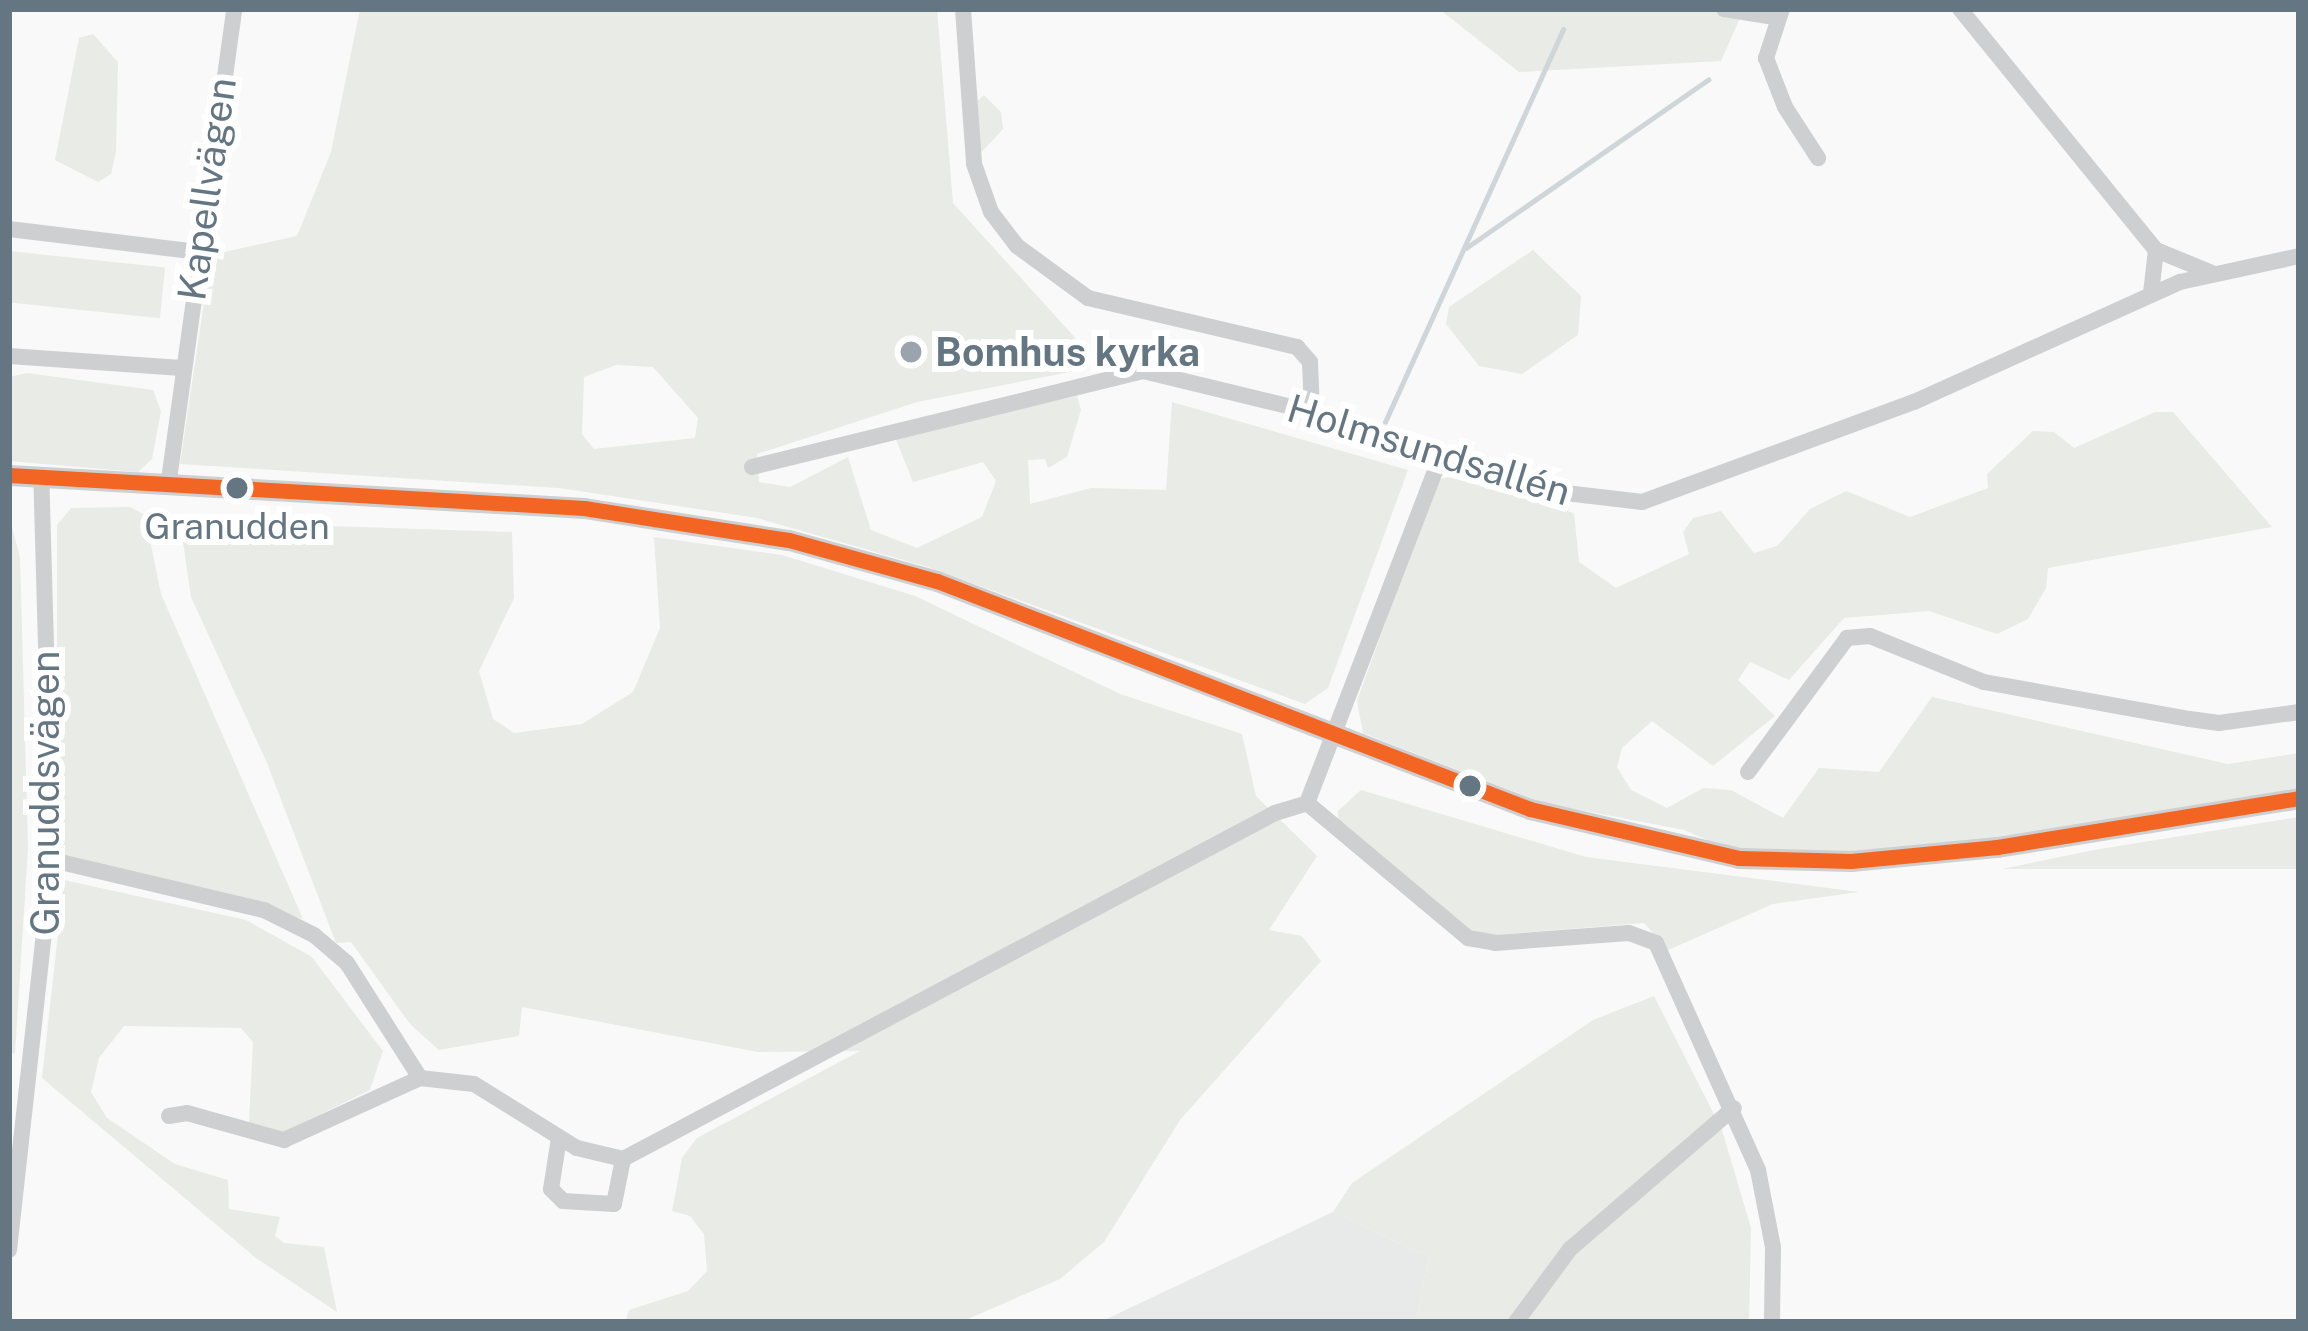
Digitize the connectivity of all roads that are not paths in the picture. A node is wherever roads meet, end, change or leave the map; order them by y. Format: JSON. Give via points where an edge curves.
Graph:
{"nodes":[{"id":1,"x":234,"y":9,"type":"edge"},
{"id":2,"x":963,"y":9,"type":"edge"},
{"id":3,"x":1724,"y":9,"type":"edge"},
{"id":4,"x":1960,"y":9,"type":"edge"},
{"id":5,"x":1778,"y":13,"type":"edge"},
{"id":6,"x":1818,"y":158,"type":"dead end"},
{"id":7,"x":9,"y":229,"type":"edge"},
{"id":8,"x":2156,"y":250,"type":"junction"},
{"id":9,"x":198,"y":252,"type":"junction"},
{"id":10,"x":2299,"y":256,"type":"edge"},
{"id":11,"x":2213,"y":273,"type":"junction"},
{"id":12,"x":2151,"y":293,"type":"junction"},
{"id":13,"x":9,"y":356,"type":"edge"},
{"id":14,"x":182,"y":368,"type":"junction"},
{"id":15,"x":1312,"y":412,"type":"junction"},
{"id":16,"x":1440,"y":459,"type":"junction"},
{"id":17,"x":752,"y":467,"type":"dead end"},
{"id":18,"x":9,"y":475,"type":"edge"},
{"id":19,"x":41,"y":478,"type":"junction"},
{"id":20,"x":168,"y":487,"type":"junction"},
{"id":21,"x":2299,"y":712,"type":"edge"},
{"id":22,"x":1336,"y":734,"type":"junction"},
{"id":23,"x":1748,"y":772,"type":"dead end"},
{"id":24,"x":2299,"y":798,"type":"edge"},
{"id":25,"x":1307,"y":803,"type":"junction"},
{"id":26,"x":52,"y":860,"type":"junction"},
{"id":27,"x":420,"y":1078,"type":"junction"},
{"id":28,"x":1734,"y":1108,"type":"junction"},
{"id":29,"x":169,"y":1116,"type":"dead end"},
{"id":30,"x":559,"y":1138,"type":"junction"},
{"id":31,"x":19,"y":1153,"type":"edge"},
{"id":32,"x":623,"y":1159,"type":"junction"},
{"id":33,"x":9,"y":1250,"type":"edge"},
{"id":34,"x":1516,"y":1322,"type":"edge"},
{"id":35,"x":1772,"y":1322,"type":"edge"}],
"edges":[{"from":1,"to":9,"type":"street","name":"Kapellvägen"},
{"from":2,"to":15,"type":"street","via":[[974,164],[992,212],[1017,246],[1088,298],[1297,347],[1310,362]]},
{"from":3,"to":5,"type":"street"},
{"from":4,"to":8,"type":"street"},
{"from":5,"to":6,"type":"street","via":[[1770,71]]},
{"from":7,"to":9,"type":"street"},
{"from":8,"to":11,"type":"street"},
{"from":8,"to":12,"type":"street"},
{"from":9,"to":14,"type":"street","name":"Kapellvägen"},
{"from":10,"to":11,"type":"street","name":"Holmsundsallén"},
{"from":11,"to":12,"type":"street","name":"Holmsundsallén"},
{"from":12,"to":16,"type":"street","name":"Holmsundsallén","via":[[1914,403],[1679,494],[1604,502]]},
{"from":13,"to":14,"type":"street"},
{"from":14,"to":20,"type":"street","name":"Kapellvägen"},
{"from":15,"to":16,"type":"street","name":"Holmsundsallén"},
{"from":15,"to":17,"type":"street","name":"Holmsundsallén","via":[[1182,376],[1122,373]]},
{"from":16,"to":22,"type":"street"},
{"from":18,"to":19,"type":"street"},
{"from":19,"to":20,"type":"street"},
{"from":19,"to":26,"type":"street","name":"Granuddsvägen"},
{"from":20,"to":22,"type":"street","via":[[584,508],[789,540],[937,581]]},
{"from":21,"to":23,"type":"street","via":[[2219,723],[1984,682],[1870,636],[1847,638]]},
{"from":22,"to":24,"type":"street","via":[[1530,809],[1738,858],[1851,861],[1997,847]]},
{"from":22,"to":25,"type":"street"},
{"from":25,"to":28,"type":"street","via":[[1468,938],[1629,933],[1656,943]]},
{"from":25,"to":32,"type":"street"},
{"from":26,"to":27,"type":"street","via":[[264,910],[314,935],[347,963]]},
{"from":26,"to":31,"type":"street","name":"Granuddsvägen"},
{"from":27,"to":29,"type":"street","via":[[284,1141],[187,1113]]},
{"from":27,"to":30,"type":"street","via":[[474,1084]]},
{"from":28,"to":34,"type":"street","via":[[1570,1249]]},
{"from":28,"to":35,"type":"street","via":[[1764,1192]]},
{"from":30,"to":32,"type":"street"},
{"from":30,"to":32,"type":"street","via":[[551,1189],[562,1201],[614,1204]]},
{"from":31,"to":33,"type":"street","name":"Granuddsvägen"}]}
